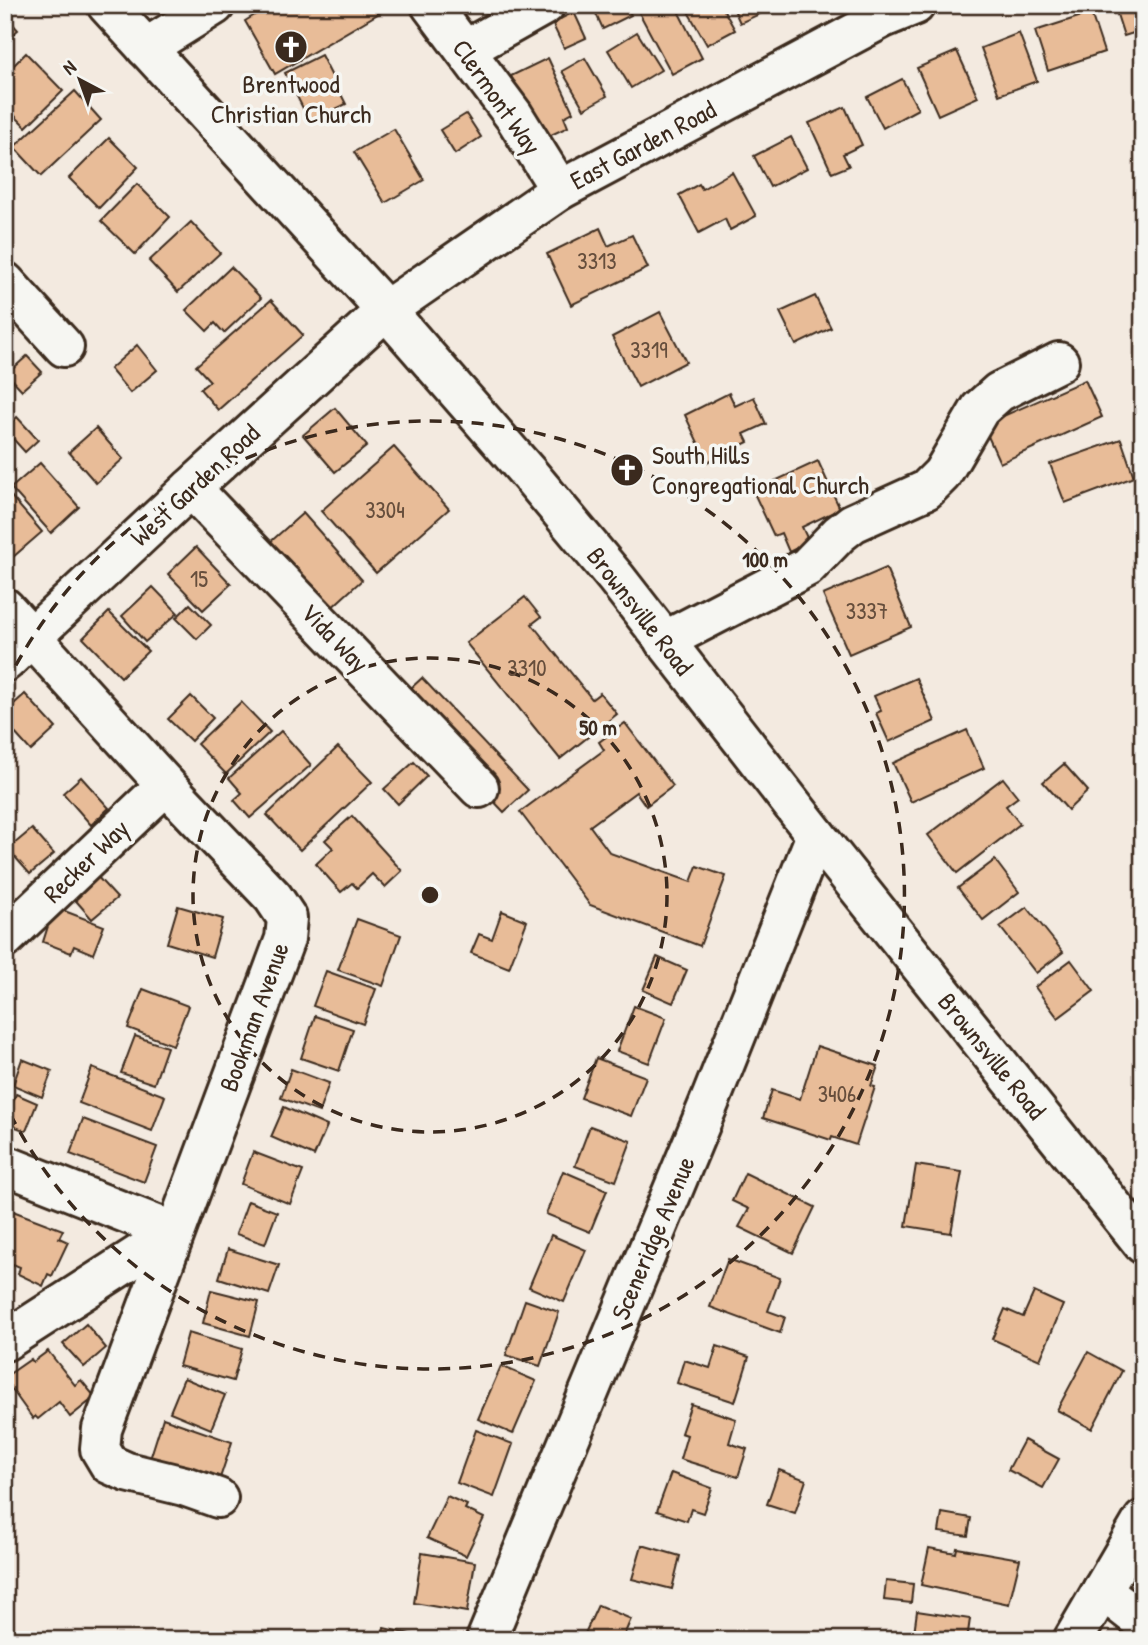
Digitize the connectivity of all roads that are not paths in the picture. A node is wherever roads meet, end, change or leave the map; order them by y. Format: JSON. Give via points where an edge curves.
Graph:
{"nodes":[{"id":1,"x":107,"y":5,"type":"edge"},
{"id":2,"x":215,"y":5,"type":"edge"},
{"id":3,"x":431,"y":5,"type":"edge"},
{"id":4,"x":545,"y":5,"type":"edge"},
{"id":5,"x":915,"y":5,"type":"edge"},
{"id":6,"x":146,"y":48,"type":"junction"},
{"id":7,"x":465,"y":50,"type":"junction"},
{"id":8,"x":560,"y":190,"type":"junction"},
{"id":9,"x":5,"y":282,"type":"edge"},
{"id":10,"x":386,"y":310,"type":"junction"},
{"id":11,"x":64,"y":347,"type":"dead end"},
{"id":12,"x":1059,"y":362,"type":"dead end"},
{"id":13,"x":191,"y":488,"type":"junction"},
{"id":14,"x":5,"y":608,"type":"edge"},
{"id":15,"x":664,"y":641,"type":"junction"},
{"id":16,"x":19,"y":650,"type":"edge"},
{"id":17,"x":166,"y":785,"type":"junction"},
{"id":18,"x":479,"y":788,"type":"dead end"},
{"id":19,"x":816,"y":835,"type":"junction"},
{"id":20,"x":5,"y":938,"type":"edge"},
{"id":21,"x":5,"y":1165,"type":"edge"},
{"id":22,"x":174,"y":1232,"type":"junction"},
{"id":23,"x":1143,"y":1244,"type":"edge"},
{"id":24,"x":5,"y":1341,"type":"edge"},
{"id":25,"x":218,"y":1498,"type":"dead end"},
{"id":26,"x":1143,"y":1520,"type":"edge"},
{"id":27,"x":1102,"y":1590,"type":"junction"},
{"id":28,"x":1143,"y":1622,"type":"edge"},
{"id":29,"x":486,"y":1640,"type":"edge"},
{"id":30,"x":1073,"y":1640,"type":"edge"}],
"edges":[{"from":1,"to":6,"type":"street","name":"Brownsville Road"},
{"from":2,"to":6,"type":"street"},
{"from":3,"to":7,"type":"street","name":"Clermont Way"},
{"from":4,"to":7,"type":"street"},
{"from":5,"to":8,"type":"street","name":"East Garden Road"},
{"from":6,"to":10,"type":"street","name":"Brownsville Road"},
{"from":7,"to":8,"type":"street","name":"Clermont Way"},
{"from":8,"to":10,"type":"street","name":"East Garden Road"},
{"from":9,"to":11,"type":"street"},
{"from":10,"to":13,"type":"street","name":"West Garden Road"},
{"from":10,"to":15,"type":"street","name":"Brownsville Road","via":[[530,475]]},
{"from":12,"to":15,"type":"street","via":[[999,392],[980,409],[942,474],[926,490],[853,523],[807,567]]},
{"from":13,"to":16,"type":"street","name":"West Garden Road"},
{"from":13,"to":18,"type":"street","name":"Vida Way"},
{"from":14,"to":16,"type":"street","name":"Bookman Avenue"},
{"from":15,"to":19,"type":"street","name":"Brownsville Road"},
{"from":16,"to":17,"type":"street","name":"Bookman Avenue"},
{"from":17,"to":20,"type":"street","name":"Recker Way"},
{"from":17,"to":22,"type":"street","name":"Bookman Avenue","via":[[273,897],[287,918],[285,939]]},
{"from":19,"to":23,"type":"street","name":"Brownsville Road"},
{"from":19,"to":29,"type":"street","name":"Sceneridge Avenue"},
{"from":21,"to":22,"type":"street"},
{"from":22,"to":24,"type":"street"},
{"from":22,"to":25,"type":"street","name":"Bookman Avenue","via":[[102,1429],[100,1449],[109,1464],[127,1472]]},
{"from":26,"to":27,"type":"street"},
{"from":27,"to":28,"type":"street"},
{"from":27,"to":30,"type":"street"}]}
